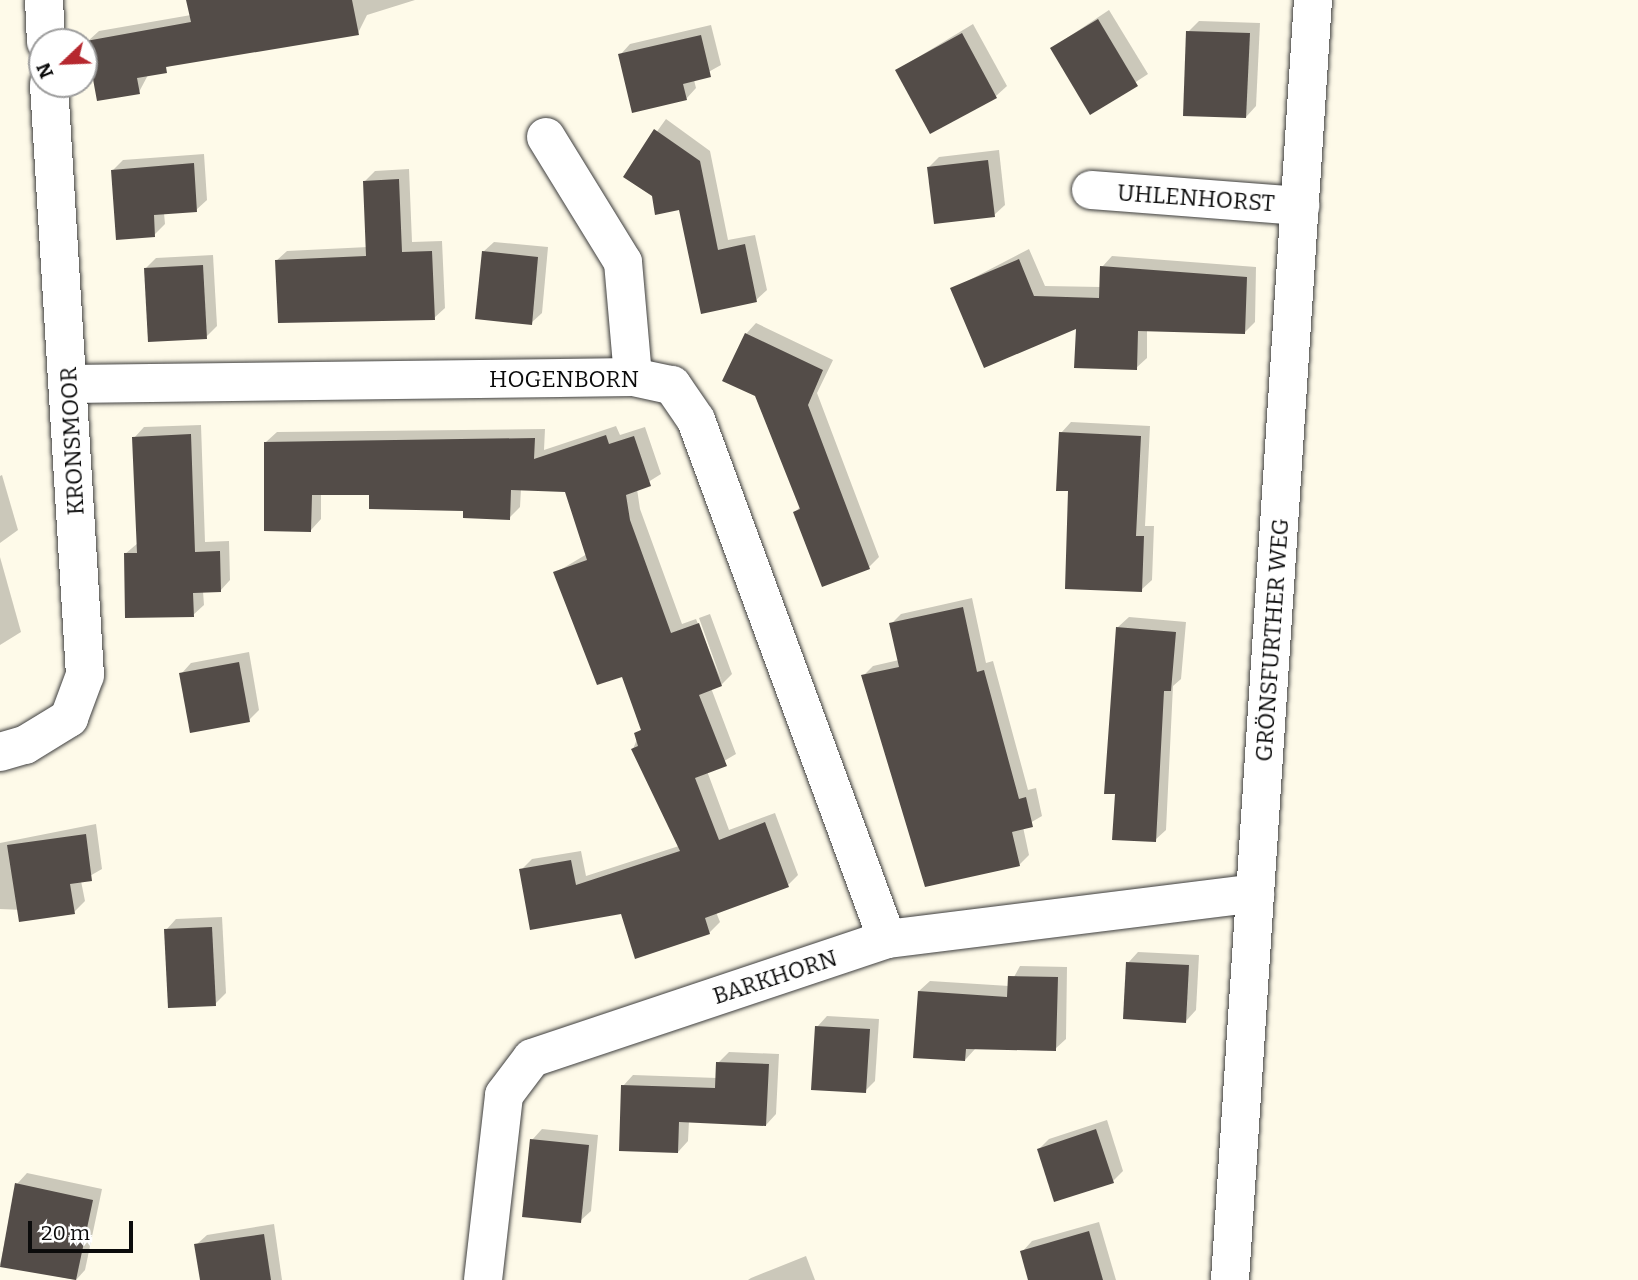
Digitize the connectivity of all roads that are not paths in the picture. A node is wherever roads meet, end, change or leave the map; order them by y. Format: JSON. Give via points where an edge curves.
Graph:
{"nodes":[{"id":1,"x":44,"y":0,"type":"edge"},
{"id":2,"x":1314,"y":0,"type":"edge"},
{"id":3,"x":45,"y":28,"type":"edge"},
{"id":4,"x":50,"y":98,"type":"edge"},
{"id":5,"x":546,"y":137,"type":"dead end"},
{"id":6,"x":1091,"y":190,"type":"dead end"},
{"id":7,"x":1300,"y":206,"type":"junction"},
{"id":8,"x":633,"y":377,"type":"junction"},
{"id":9,"x":69,"y":384,"type":"junction"},
{"id":10,"x":0,"y":752,"type":"edge"},
{"id":11,"x":1255,"y":893,"type":"junction"},
{"id":12,"x":887,"y":939,"type":"junction"},
{"id":13,"x":483,"y":1280,"type":"edge"},
{"id":14,"x":1230,"y":1280,"type":"edge"}],
"edges":[{"from":1,"to":3,"type":"street"},
{"from":2,"to":7,"type":"street","name":"GRÖNSFURTHER WEG"},
{"from":4,"to":9,"type":"street","name":"KRONSMOOR"},
{"from":5,"to":8,"type":"street","via":[[623,262]]},
{"from":6,"to":7,"type":"street","name":"UHLENHORST"},
{"from":7,"to":11,"type":"street","name":"GRÖNSFURTHER WEG"},
{"from":8,"to":9,"type":"street","name":"HOGENBORN"},
{"from":8,"to":12,"type":"street","name":"HOGENBORN","via":[[672,385],[696,420]]},
{"from":9,"to":10,"type":"street","name":"KRONSMOOR","via":[[85,675],[69,718]]},
{"from":11,"to":12,"type":"street","name":"BARKHORN"},
{"from":11,"to":14,"type":"street","name":"GRÖNSFURTHER WEG"},
{"from":12,"to":13,"type":"street","name":"BARKHORN","via":[[532,1058],[504,1095]]}]}
